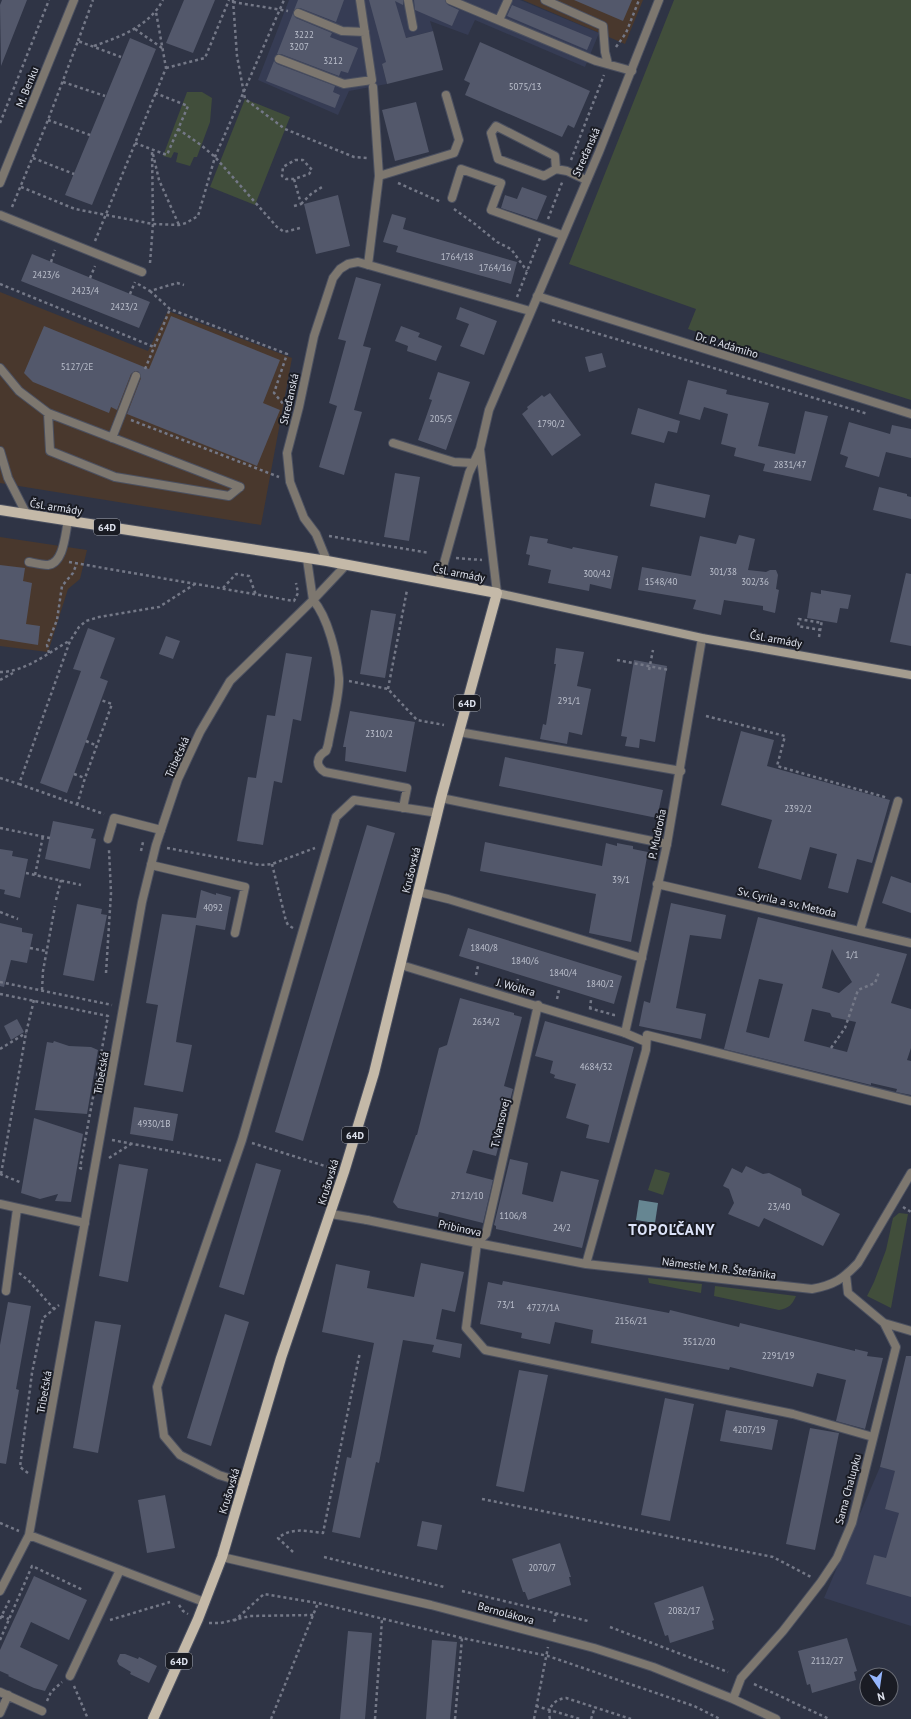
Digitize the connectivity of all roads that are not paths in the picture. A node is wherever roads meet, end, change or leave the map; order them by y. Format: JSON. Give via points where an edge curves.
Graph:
{"nodes":[{"id":1,"x":74,"y":0,"type":"edge"},
{"id":2,"x":360,"y":0,"type":"edge"},
{"id":3,"x":408,"y":0,"type":"edge"},
{"id":4,"x":450,"y":0,"type":"edge"},
{"id":5,"x":508,"y":0,"type":"edge"},
{"id":6,"x":546,"y":0,"type":"edge"},
{"id":7,"x":659,"y":0,"type":"edge"},
{"id":8,"x":298,"y":13,"type":"road end"},
{"id":9,"x":499,"y":20,"type":"junction"},
{"id":10,"x":413,"y":27,"type":"dead end"},
{"id":11,"x":365,"y":32,"type":"junction"},
{"id":12,"x":279,"y":59,"type":"dead end"},
{"id":13,"x":608,"y":64,"type":"junction"},
{"id":14,"x":632,"y":71,"type":"junction"},
{"id":15,"x":373,"y":83,"type":"junction"},
{"id":16,"x":446,"y":96,"type":"dead end"},
{"id":17,"x":556,"y":169,"type":"junction"},
{"id":18,"x":379,"y":176,"type":"junction"},
{"id":19,"x":586,"y":180,"type":"junction"},
{"id":20,"x":0,"y":183,"type":"edge"},
{"id":21,"x":452,"y":198,"type":"dead end"},
{"id":22,"x":4,"y":217,"type":"edge"},
{"id":23,"x":562,"y":235,"type":"junction"},
{"id":24,"x":368,"y":265,"type":"junction"},
{"id":25,"x":142,"y":272,"type":"road end"},
{"id":26,"x":537,"y":296,"type":"junction"},
{"id":27,"x":530,"y":311,"type":"junction"},
{"id":28,"x":0,"y":368,"type":"edge"},
{"id":29,"x":140,"y":376,"type":"road end"},
{"id":30,"x":48,"y":413,"type":"junction"},
{"id":31,"x":911,"y":414,"type":"edge"},
{"id":32,"x":112,"y":438,"type":"junction"},
{"id":33,"x":393,"y":443,"type":"dead end"},
{"id":34,"x":480,"y":449,"type":"junction"},
{"id":35,"x":0,"y":451,"type":"edge"},
{"id":36,"x":474,"y":463,"type":"junction"},
{"id":37,"x":2,"y":466,"type":"edge"},
{"id":38,"x":4,"y":478,"type":"edge"},
{"id":39,"x":0,"y":510,"type":"edge"},
{"id":40,"x":27,"y":515,"type":"junction"},
{"id":41,"x":68,"y":521,"type":"junction"},
{"id":42,"x":307,"y":559,"type":"junction"},
{"id":43,"x":327,"y":561,"type":"junction"},
{"id":44,"x":29,"y":562,"type":"dead end"},
{"id":45,"x":346,"y":564,"type":"junction"},
{"id":46,"x":439,"y":581,"type":"junction"},
{"id":47,"x":497,"y":594,"type":"junction"},
{"id":48,"x":313,"y":600,"type":"junction"},
{"id":49,"x":702,"y":638,"type":"junction"},
{"id":50,"x":911,"y":675,"type":"edge"},
{"id":51,"x":459,"y":732,"type":"junction"},
{"id":52,"x":681,"y":771,"type":"junction"},
{"id":53,"x":441,"y":798,"type":"junction"},
{"id":54,"x":898,"y":801,"type":"road end"},
{"id":55,"x":403,"y":808,"type":"junction"},
{"id":56,"x":438,"y":813,"type":"junction"},
{"id":57,"x":161,"y":830,"type":"junction"},
{"id":58,"x":108,"y":839,"type":"road end"},
{"id":59,"x":667,"y":844,"type":"junction"},
{"id":60,"x":151,"y":865,"type":"junction"},
{"id":61,"x":657,"y":884,"type":"junction"},
{"id":62,"x":419,"y":892,"type":"junction"},
{"id":63,"x":860,"y":930,"type":"junction"},
{"id":64,"x":235,"y":933,"type":"dead end"},
{"id":65,"x":911,"y":943,"type":"edge"},
{"id":66,"x":642,"y":958,"type":"junction"},
{"id":67,"x":401,"y":965,"type":"junction"},
{"id":68,"x":538,"y":1005,"type":"junction"},
{"id":69,"x":625,"y":1032,"type":"junction"},
{"id":70,"x":646,"y":1042,"type":"junction"},
{"id":71,"x":911,"y":1101,"type":"edge"},
{"id":72,"x":911,"y":1173,"type":"edge"},
{"id":73,"x":0,"y":1204,"type":"edge"},
{"id":74,"x":17,"y":1209,"type":"junction"},
{"id":75,"x":331,"y":1214,"type":"junction"},
{"id":76,"x":85,"y":1223,"type":"junction"},
{"id":77,"x":477,"y":1243,"type":"junction"},
{"id":78,"x":586,"y":1264,"type":"junction"},
{"id":79,"x":846,"y":1275,"type":"junction"},
{"id":80,"x":6,"y":1291,"type":"dead end"},
{"id":81,"x":884,"y":1323,"type":"junction"},
{"id":82,"x":911,"y":1331,"type":"edge"},
{"id":83,"x":873,"y":1437,"type":"junction"},
{"id":84,"x":245,"y":1482,"type":"junction"},
{"id":85,"x":29,"y":1535,"type":"junction"},
{"id":86,"x":222,"y":1557,"type":"junction"},
{"id":87,"x":120,"y":1570,"type":"junction"},
{"id":88,"x":0,"y":1591,"type":"edge"},
{"id":89,"x":204,"y":1602,"type":"junction"},
{"id":90,"x":70,"y":1676,"type":"road end"},
{"id":91,"x":0,"y":1692,"type":"edge"},
{"id":92,"x":8,"y":1695,"type":"junction"},
{"id":93,"x":733,"y":1699,"type":"junction"},
{"id":94,"x":42,"y":1711,"type":"dead end"},
{"id":95,"x":0,"y":1713,"type":"edge"},
{"id":96,"x":153,"y":1719,"type":"edge"},
{"id":97,"x":776,"y":1719,"type":"edge"}],
"edges":[{"from":1,"to":20,"type":"street","name":"M. Benku"},
{"from":2,"to":11,"type":"street"},
{"from":3,"to":10,"type":"street"},
{"from":4,"to":9,"type":"street"},
{"from":5,"to":9,"type":"street"},
{"from":6,"to":13,"type":"street","via":[[603,26]]},
{"from":7,"to":14,"type":"street","name":"Streďanská"},
{"from":8,"to":11,"type":"street","via":[[342,31]]},
{"from":9,"to":13,"type":"street"},
{"from":11,"to":15,"type":"street"},
{"from":12,"to":15,"type":"street","via":[[344,84]]},
{"from":13,"to":14,"type":"street"},
{"from":14,"to":19,"type":"street","name":"Streďanská"},
{"from":15,"to":18,"type":"street"},
{"from":16,"to":18,"type":"street","via":[[459,140],[454,153]]},
{"from":17,"to":17,"type":"street","via":[[556,156],[496,126],[491,133],[498,160],[544,176]]},
{"from":17,"to":19,"type":"street"},
{"from":18,"to":24,"type":"street"},
{"from":19,"to":23,"type":"street","name":"Streďanská"},
{"from":21,"to":23,"type":"street","via":[[461,169],[501,183],[491,210]]},
{"from":22,"to":25,"type":"street"},
{"from":23,"to":26,"type":"street","name":"Streďanská"},
{"from":24,"to":27,"type":"street","name":"Streďanská"},
{"from":24,"to":43,"type":"street","name":"Streďanská","via":[[358,262],[348,264],[333,278],[314,336],[287,453],[290,482],[304,518],[316,534]]},
{"from":26,"to":27,"type":"street","name":"Streďanská"},
{"from":26,"to":31,"type":"street","name":"Dr. P. Adámiho"},
{"from":27,"to":34,"type":"street","name":"Streďanská","via":[[489,410]]},
{"from":28,"to":30,"type":"street","via":[[19,391]]},
{"from":29,"to":32,"type":"street"},
{"from":30,"to":32,"type":"street"},
{"from":30,"to":32,"type":"street","via":[[50,451],[114,477],[229,496],[240,487]]},
{"from":33,"to":36,"type":"street","via":[[454,462]]},
{"from":34,"to":36,"type":"street","name":"Streďanská"},
{"from":34,"to":47,"type":"street","name":"Streďanská"},
{"from":35,"to":37,"type":"street"},
{"from":36,"to":46,"type":"street","name":"Streďanská"},
{"from":37,"to":38,"type":"street"},
{"from":38,"to":40,"type":"street"},
{"from":39,"to":40,"type":"main road","name":"Čsl. armády","number":"64D"},
{"from":40,"to":41,"type":"main road","name":"Čsl. armády","number":"64D"},
{"from":41,"to":42,"type":"main road","name":"Čsl. armády","number":"64D"},
{"from":41,"to":44,"type":"street","via":[[63,547],[57,560],[48,565]]},
{"from":42,"to":43,"type":"main road","name":"Čsl. armády","number":"64D"},
{"from":42,"to":48,"type":"street"},
{"from":43,"to":45,"type":"main road","name":"Čsl. armády","number":"64D"},
{"from":45,"to":46,"type":"main road","name":"Čsl. armády","number":"64D"},
{"from":45,"to":48,"type":"street","name":"Tribečská"},
{"from":46,"to":47,"type":"main road","name":"Čsl. armády","number":"64D"},
{"from":47,"to":49,"type":"main road","name":"Čsl. armády"},
{"from":47,"to":51,"type":"main road","name":"Krušovská","number":"64D"},
{"from":48,"to":55,"type":"street","via":[[321,609],[332,643],[339,679],[328,745],[318,759],[320,769],[407,788]]},
{"from":48,"to":57,"type":"street","name":"Tribečská","via":[[230,681],[200,732],[178,779]]},
{"from":49,"to":50,"type":"main road","name":"Čsl. armády"},
{"from":49,"to":52,"type":"street","name":"P. Mudroňa"},
{"from":51,"to":52,"type":"street"},
{"from":51,"to":53,"type":"main road","name":"Krušovská","number":"64D"},
{"from":52,"to":59,"type":"street","name":"P. Mudroňa"},
{"from":53,"to":56,"type":"main road","name":"Krušovská","number":"64D"},
{"from":53,"to":59,"type":"street"},
{"from":54,"to":63,"type":"street"},
{"from":55,"to":56,"type":"street"},
{"from":55,"to":84,"type":"street","via":[[354,800],[336,817],[242,1140],[157,1387],[164,1436],[180,1455],[219,1475]]},
{"from":56,"to":62,"type":"main road","name":"Krušovská","number":"64D"},
{"from":57,"to":58,"type":"street","via":[[114,818]]},
{"from":57,"to":60,"type":"street","name":"Tribečská"},
{"from":59,"to":61,"type":"street","name":"P. Mudroňa"},
{"from":60,"to":64,"type":"street","via":[[245,887]]},
{"from":60,"to":76,"type":"street","name":"Tribečská","via":[[142,902]]},
{"from":61,"to":63,"type":"street","name":"Sv. Cyrila a sv. Metoda"},
{"from":61,"to":66,"type":"street","name":"P. Mudroňa"},
{"from":62,"to":66,"type":"street"},
{"from":62,"to":67,"type":"main road","name":"Krušovská","number":"64D"},
{"from":63,"to":65,"type":"street","name":"Sv. Cyrila a sv. Metoda"},
{"from":66,"to":69,"type":"street","name":"P. Mudroňa"},
{"from":67,"to":68,"type":"street","name":"J. Wolkra"},
{"from":67,"to":75,"type":"main road","name":"Krušovská","number":"64D","via":[[374,1073]]},
{"from":68,"to":69,"type":"street","name":"J. Wolkra"},
{"from":68,"to":77,"type":"street","name":"T. Vansovej","via":[[486,1234]]},
{"from":69,"to":70,"type":"street","name":"J. Wolkra"},
{"from":70,"to":71,"type":"street","via":[[647,1035]]},
{"from":70,"to":78,"type":"street","via":[[646,1050]]},
{"from":72,"to":79,"type":"street","name":"Námestie M. R. Štefánika","via":[[858,1263]]},
{"from":73,"to":74,"type":"street"},
{"from":74,"to":76,"type":"street"},
{"from":74,"to":80,"type":"street"},
{"from":75,"to":77,"type":"street","name":"Pribinova"},
{"from":75,"to":84,"type":"main road","name":"Krušovská","number":"64D","via":[[281,1358]]},
{"from":76,"to":85,"type":"street","name":"Tribečská"},
{"from":77,"to":78,"type":"street","name":"Pribinova"},
{"from":77,"to":83,"type":"street","via":[[466,1328],[485,1350],[793,1414]]},
{"from":78,"to":79,"type":"street","name":"Námestie M. R. Štefánika","via":[[812,1289],[830,1286]]},
{"from":79,"to":81,"type":"street","via":[[848,1293]]},
{"from":81,"to":82,"type":"street"},
{"from":81,"to":83,"type":"street","name":"Sama Chalupku","via":[[896,1347]]},
{"from":83,"to":93,"type":"street","name":"Sama Chalupku","via":[[852,1523],[837,1558],[822,1582],[783,1631],[741,1678]]},
{"from":84,"to":86,"type":"main road","name":"Krušovská","number":"64D"},
{"from":85,"to":87,"type":"street"},
{"from":85,"to":88,"type":"street","name":"Tribečská"},
{"from":86,"to":89,"type":"main road","name":"Krušovská","number":"64D"},
{"from":86,"to":93,"type":"street","name":"Bernolákova","via":[[431,1605],[594,1648],[653,1667]]},
{"from":87,"to":89,"type":"street"},
{"from":87,"to":90,"type":"street"},
{"from":89,"to":96,"type":"main road","name":"Krušovská","number":"64D"},
{"from":91,"to":92,"type":"street"},
{"from":92,"to":94,"type":"street"},
{"from":92,"to":95,"type":"street"},
{"from":93,"to":97,"type":"street","name":"Bernolákova"}]}
